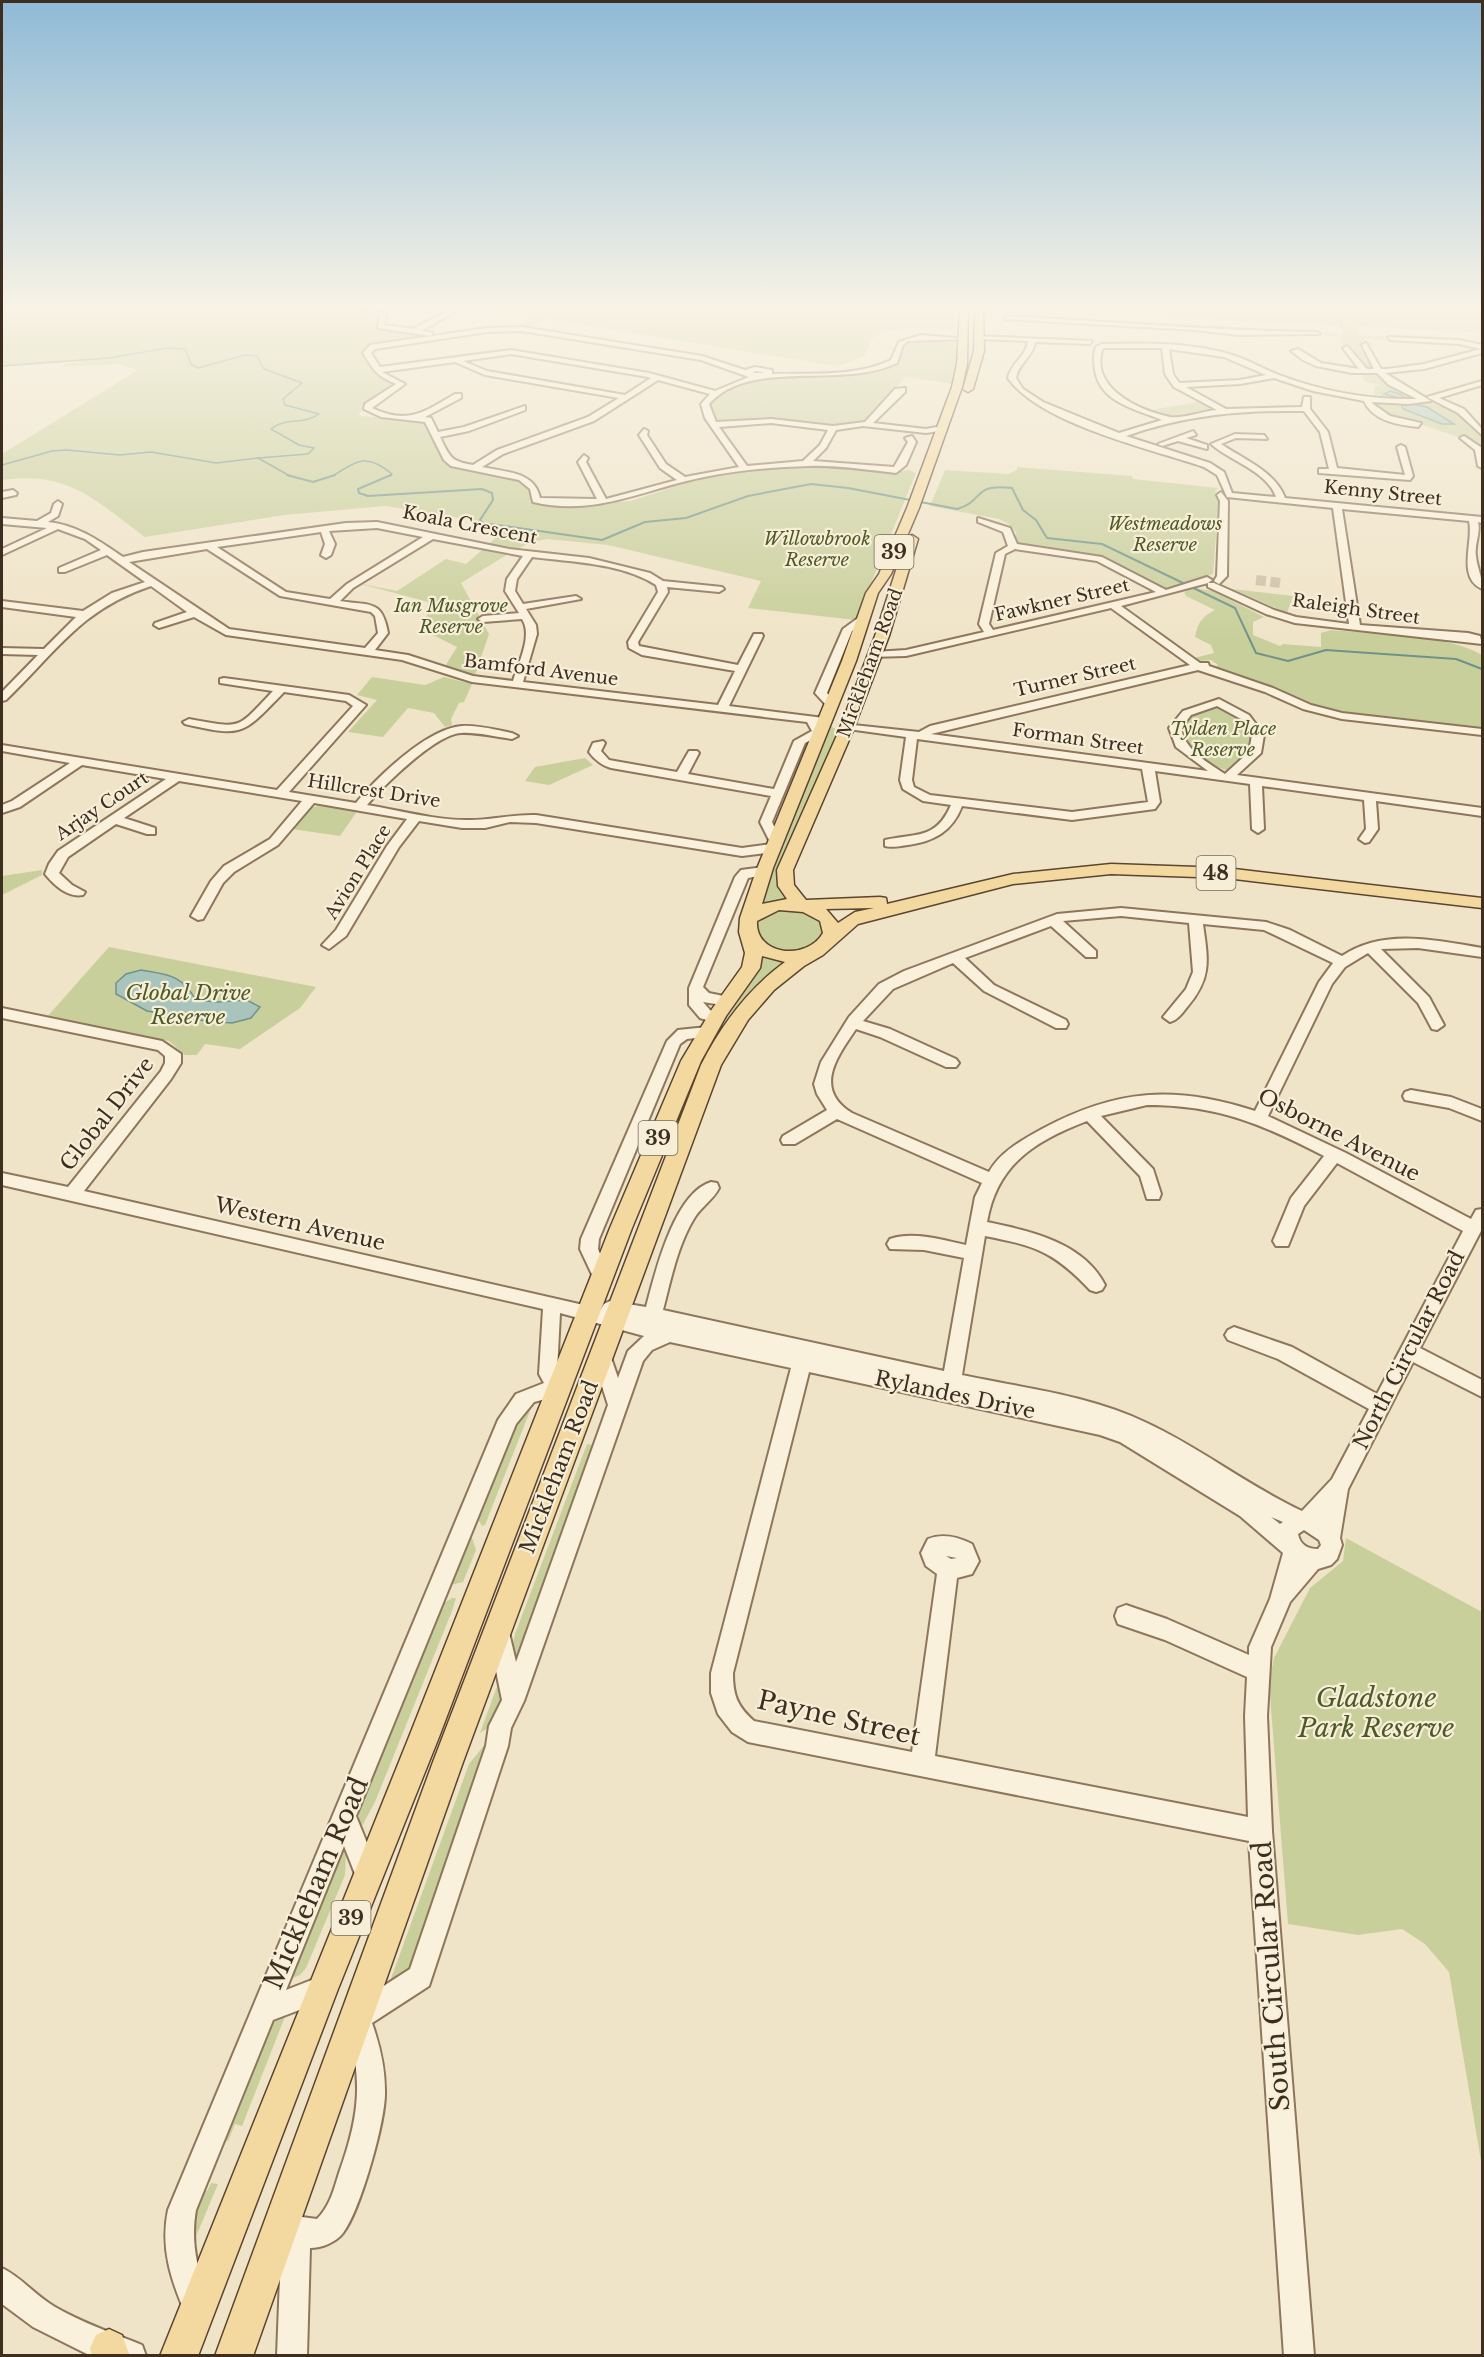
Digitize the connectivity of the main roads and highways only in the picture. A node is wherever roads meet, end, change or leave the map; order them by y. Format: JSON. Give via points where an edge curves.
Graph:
{"nodes":[{"id":1,"x":945,"y":419,"type":"edge"},
{"id":2,"x":954,"y":419,"type":"edge"},
{"id":3,"x":922,"y":495,"type":"junction"},
{"id":4,"x":917,"y":508,"type":"junction"},
{"id":5,"x":912,"y":541,"type":"junction"},
{"id":6,"x":898,"y":543,"type":"junction"},
{"id":7,"x":899,"y":584,"type":"junction"},
{"id":8,"x":872,"y":593,"type":"junction"},
{"id":9,"x":893,"y":602,"type":"junction"},
{"id":10,"x":851,"y":654,"type":"junction"},
{"id":11,"x":872,"y":660,"type":"junction"},
{"id":12,"x":859,"y":695,"type":"junction"},
{"id":13,"x":818,"y":724,"type":"junction"},
{"id":14,"x":846,"y":729,"type":"junction"},
{"id":15,"x":951,"y":893,"type":"junction"},
{"id":16,"x":1482,"y":903,"type":"edge"},
{"id":17,"x":802,"y":905,"type":"junction"},
{"id":18,"x":749,"y":927,"type":"junction"},
{"id":19,"x":821,"y":946,"type":"junction"},
{"id":20,"x":606,"y":1314,"type":"junction"},
{"id":21,"x":179,"y":2355,"type":"edge"},
{"id":22,"x":234,"y":2355,"type":"edge"}],
"edges":[{"from":1,"to":3,"type":"main road","name":"Mickleham Road","number":"39"},
{"from":2,"to":3,"type":"main road","name":"Mickleham Road","number":"39"},
{"from":3,"to":4,"type":"main road","name":"Mickleham Road","number":"39"},
{"from":4,"to":5,"type":"main road","name":"Mickleham Road","number":"39"},
{"from":4,"to":6,"type":"main road","name":"Mickleham Road","number":"39"},
{"from":5,"to":6,"type":"main road"},
{"from":5,"to":7,"type":"main road","name":"Mickleham Road","number":"39"},
{"from":6,"to":8,"type":"main road","name":"Mickleham Road","number":"39"},
{"from":7,"to":8,"type":"main road","via":[[888,593]]},
{"from":7,"to":9,"type":"main road","name":"Mickleham Road","number":"39"},
{"from":8,"to":9,"type":"main road"},
{"from":8,"to":10,"type":"main road","name":"Mickleham Road","number":"39"},
{"from":9,"to":11,"type":"main road","name":"Mickleham Road","number":"39"},
{"from":10,"to":11,"type":"main road"},
{"from":10,"to":13,"type":"main road","name":"Mickleham Road","number":"39","via":[[831,704]]},
{"from":11,"to":12,"type":"main road","name":"Mickleham Road","number":"39"},
{"from":12,"to":13,"type":"main road","via":[[843,715]]},
{"from":12,"to":14,"type":"main road","name":"Mickleham Road","number":"39"},
{"from":13,"to":14,"type":"main road","via":[[835,723]]},
{"from":13,"to":18,"type":"main road","name":"Mickleham Road","number":"39","via":[[765,869]]},
{"from":14,"to":17,"type":"main road","name":"Mickleham Road","number":"39","via":[[785,870],[786,886]]},
{"from":15,"to":16,"type":"main road","number":"48","via":[[1060,872],[1152,868]]},
{"from":15,"to":17,"type":"main road","number":"48","via":[[878,902]]},
{"from":15,"to":19,"type":"main road","number":"48","via":[[861,916]]},
{"from":17,"to":18,"type":"main road","via":[[779,904]]},
{"from":17,"to":19,"type":"main road","number":"39","via":[[828,920],[831,934]]},
{"from":18,"to":19,"type":"main road","via":[[763,951],[775,955],[795,956]]},
{"from":18,"to":20,"type":"main road","name":"Mickleham Road","number":"39","via":[[753,964],[692,1061],[647,1166],[602,1278]]},
{"from":19,"to":20,"type":"main road","name":"Mickleham Road","number":"39","via":[[789,967],[750,1004],[718,1050]]},
{"from":20,"to":21,"type":"main road","name":"Mickleham Road","number":"39","via":[[558,1388]]},
{"from":20,"to":22,"type":"main road","name":"Mickleham Road","number":"39","via":[[601,1355]]}]}
